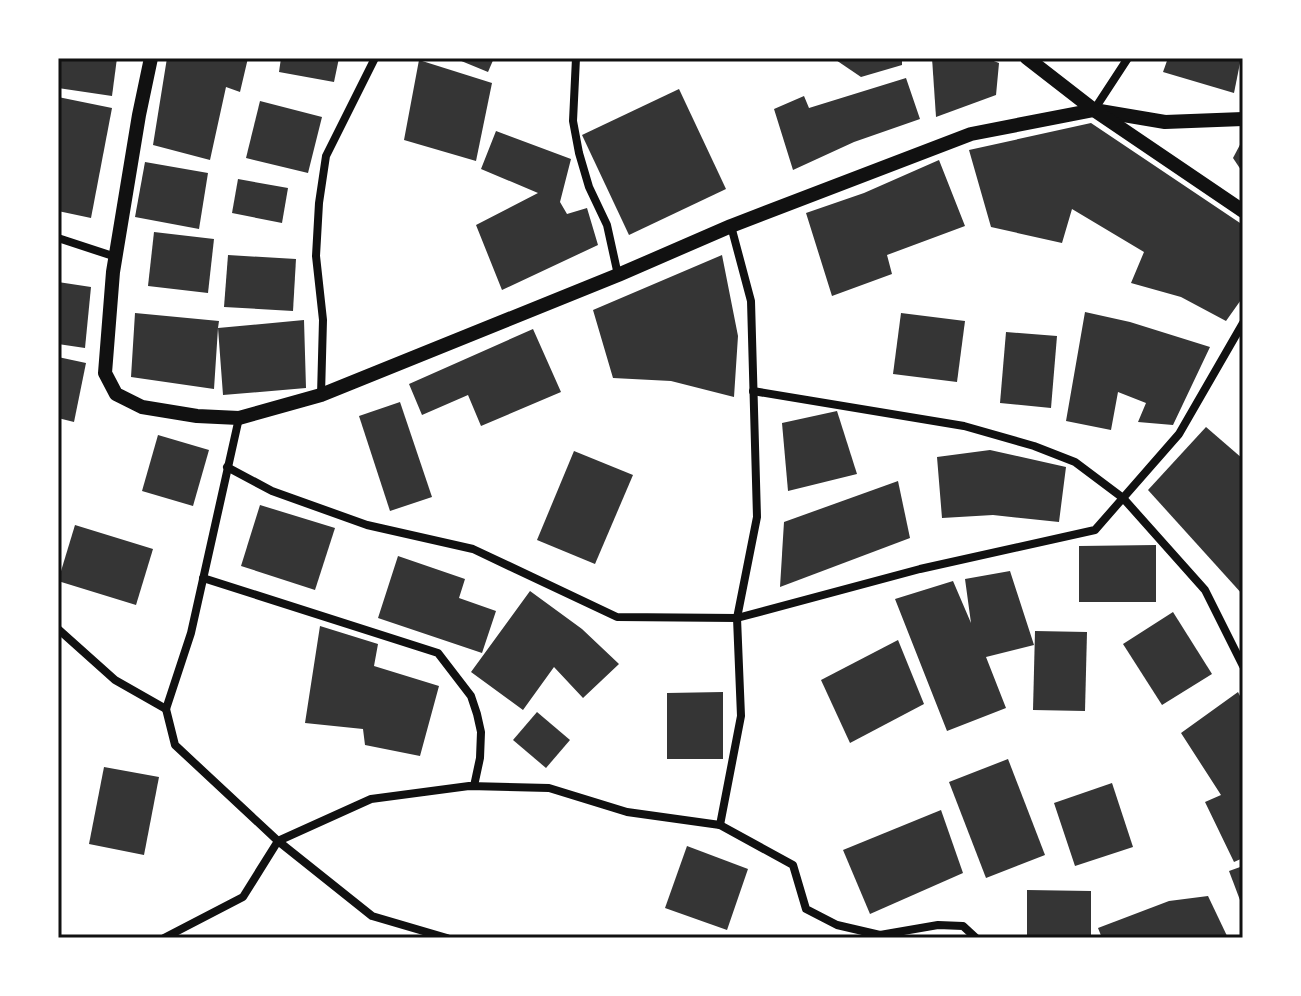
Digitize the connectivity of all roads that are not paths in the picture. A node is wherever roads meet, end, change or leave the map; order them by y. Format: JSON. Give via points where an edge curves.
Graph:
{"nodes":[{"id":1,"x":151,"y":58,"type":"edge"},
{"id":2,"x":375,"y":58,"type":"edge"},
{"id":3,"x":576,"y":58,"type":"edge"},
{"id":4,"x":1027,"y":58,"type":"edge"},
{"id":5,"x":1128,"y":58,"type":"edge"},
{"id":6,"x":1094,"y":110,"type":"junction"},
{"id":7,"x":1243,"y":119,"type":"edge"},
{"id":8,"x":1243,"y":211,"type":"edge"},
{"id":9,"x":731,"y":226,"type":"junction"},
{"id":10,"x":58,"y":238,"type":"edge"},
{"id":11,"x":116,"y":257,"type":"junction"},
{"id":12,"x":618,"y":275,"type":"junction"},
{"id":13,"x":1243,"y":323,"type":"edge"},
{"id":14,"x":753,"y":391,"type":"junction"},
{"id":15,"x":321,"y":395,"type":"junction"},
{"id":16,"x":239,"y":418,"type":"junction"},
{"id":17,"x":227,"y":467,"type":"junction"},
{"id":18,"x":1123,"y":498,"type":"junction"},
{"id":19,"x":203,"y":578,"type":"junction"},
{"id":20,"x":737,"y":618,"type":"junction"},
{"id":21,"x":58,"y":629,"type":"edge"},
{"id":22,"x":1243,"y":666,"type":"edge"},
{"id":23,"x":166,"y":709,"type":"junction"},
{"id":24,"x":474,"y":786,"type":"junction"},
{"id":25,"x":720,"y":825,"type":"junction"},
{"id":26,"x":278,"y":841,"type":"junction"},
{"id":27,"x":164,"y":938,"type":"edge"},
{"id":28,"x":447,"y":938,"type":"edge"},
{"id":29,"x":976,"y":938,"type":"edge"}],
"edges":[{"from":1,"to":11,"type":"street"},
{"from":2,"to":15,"type":"street","via":[[326,156],[316,256],[323,320]]},
{"from":3,"to":12,"type":"street","via":[[573,121],[579,153],[607,225]]},
{"from":4,"to":6,"type":"street"},
{"from":5,"to":6,"type":"street"},
{"from":6,"to":7,"type":"street","via":[[1165,122]]},
{"from":6,"to":8,"type":"street"},
{"from":6,"to":9,"type":"street","via":[[971,134]]},
{"from":9,"to":12,"type":"street"},
{"from":9,"to":14,"type":"street","via":[[751,301]]},
{"from":10,"to":11,"type":"street"},
{"from":11,"to":16,"type":"street","via":[[105,373],[116,394],[142,407]]},
{"from":12,"to":15,"type":"street"},
{"from":13,"to":18,"type":"street","via":[[1179,434]]},
{"from":14,"to":18,"type":"street","via":[[889,412],[1034,446],[1075,462]]},
{"from":14,"to":20,"type":"street","via":[[757,517]]},
{"from":15,"to":16,"type":"street"},
{"from":16,"to":17,"type":"street"},
{"from":17,"to":19,"type":"street"},
{"from":17,"to":20,"type":"street","via":[[272,491],[367,525],[473,549],[617,617]]},
{"from":18,"to":20,"type":"street","via":[[1095,530]]},
{"from":18,"to":22,"type":"street","via":[[1205,590]]},
{"from":19,"to":23,"type":"street"},
{"from":19,"to":24,"type":"street","via":[[438,653],[471,696],[477,714],[480,758]]},
{"from":20,"to":25,"type":"street","via":[[741,716]]},
{"from":21,"to":23,"type":"street","via":[[115,680]]},
{"from":23,"to":26,"type":"street","via":[[175,745]]},
{"from":24,"to":25,"type":"street","via":[[549,788],[627,812]]},
{"from":24,"to":26,"type":"street","via":[[371,799]]},
{"from":25,"to":29,"type":"street","via":[[793,865],[806,909],[837,925],[880,935],[963,926]]},
{"from":26,"to":27,"type":"street","via":[[243,897]]},
{"from":26,"to":28,"type":"street","via":[[372,916]]}]}
